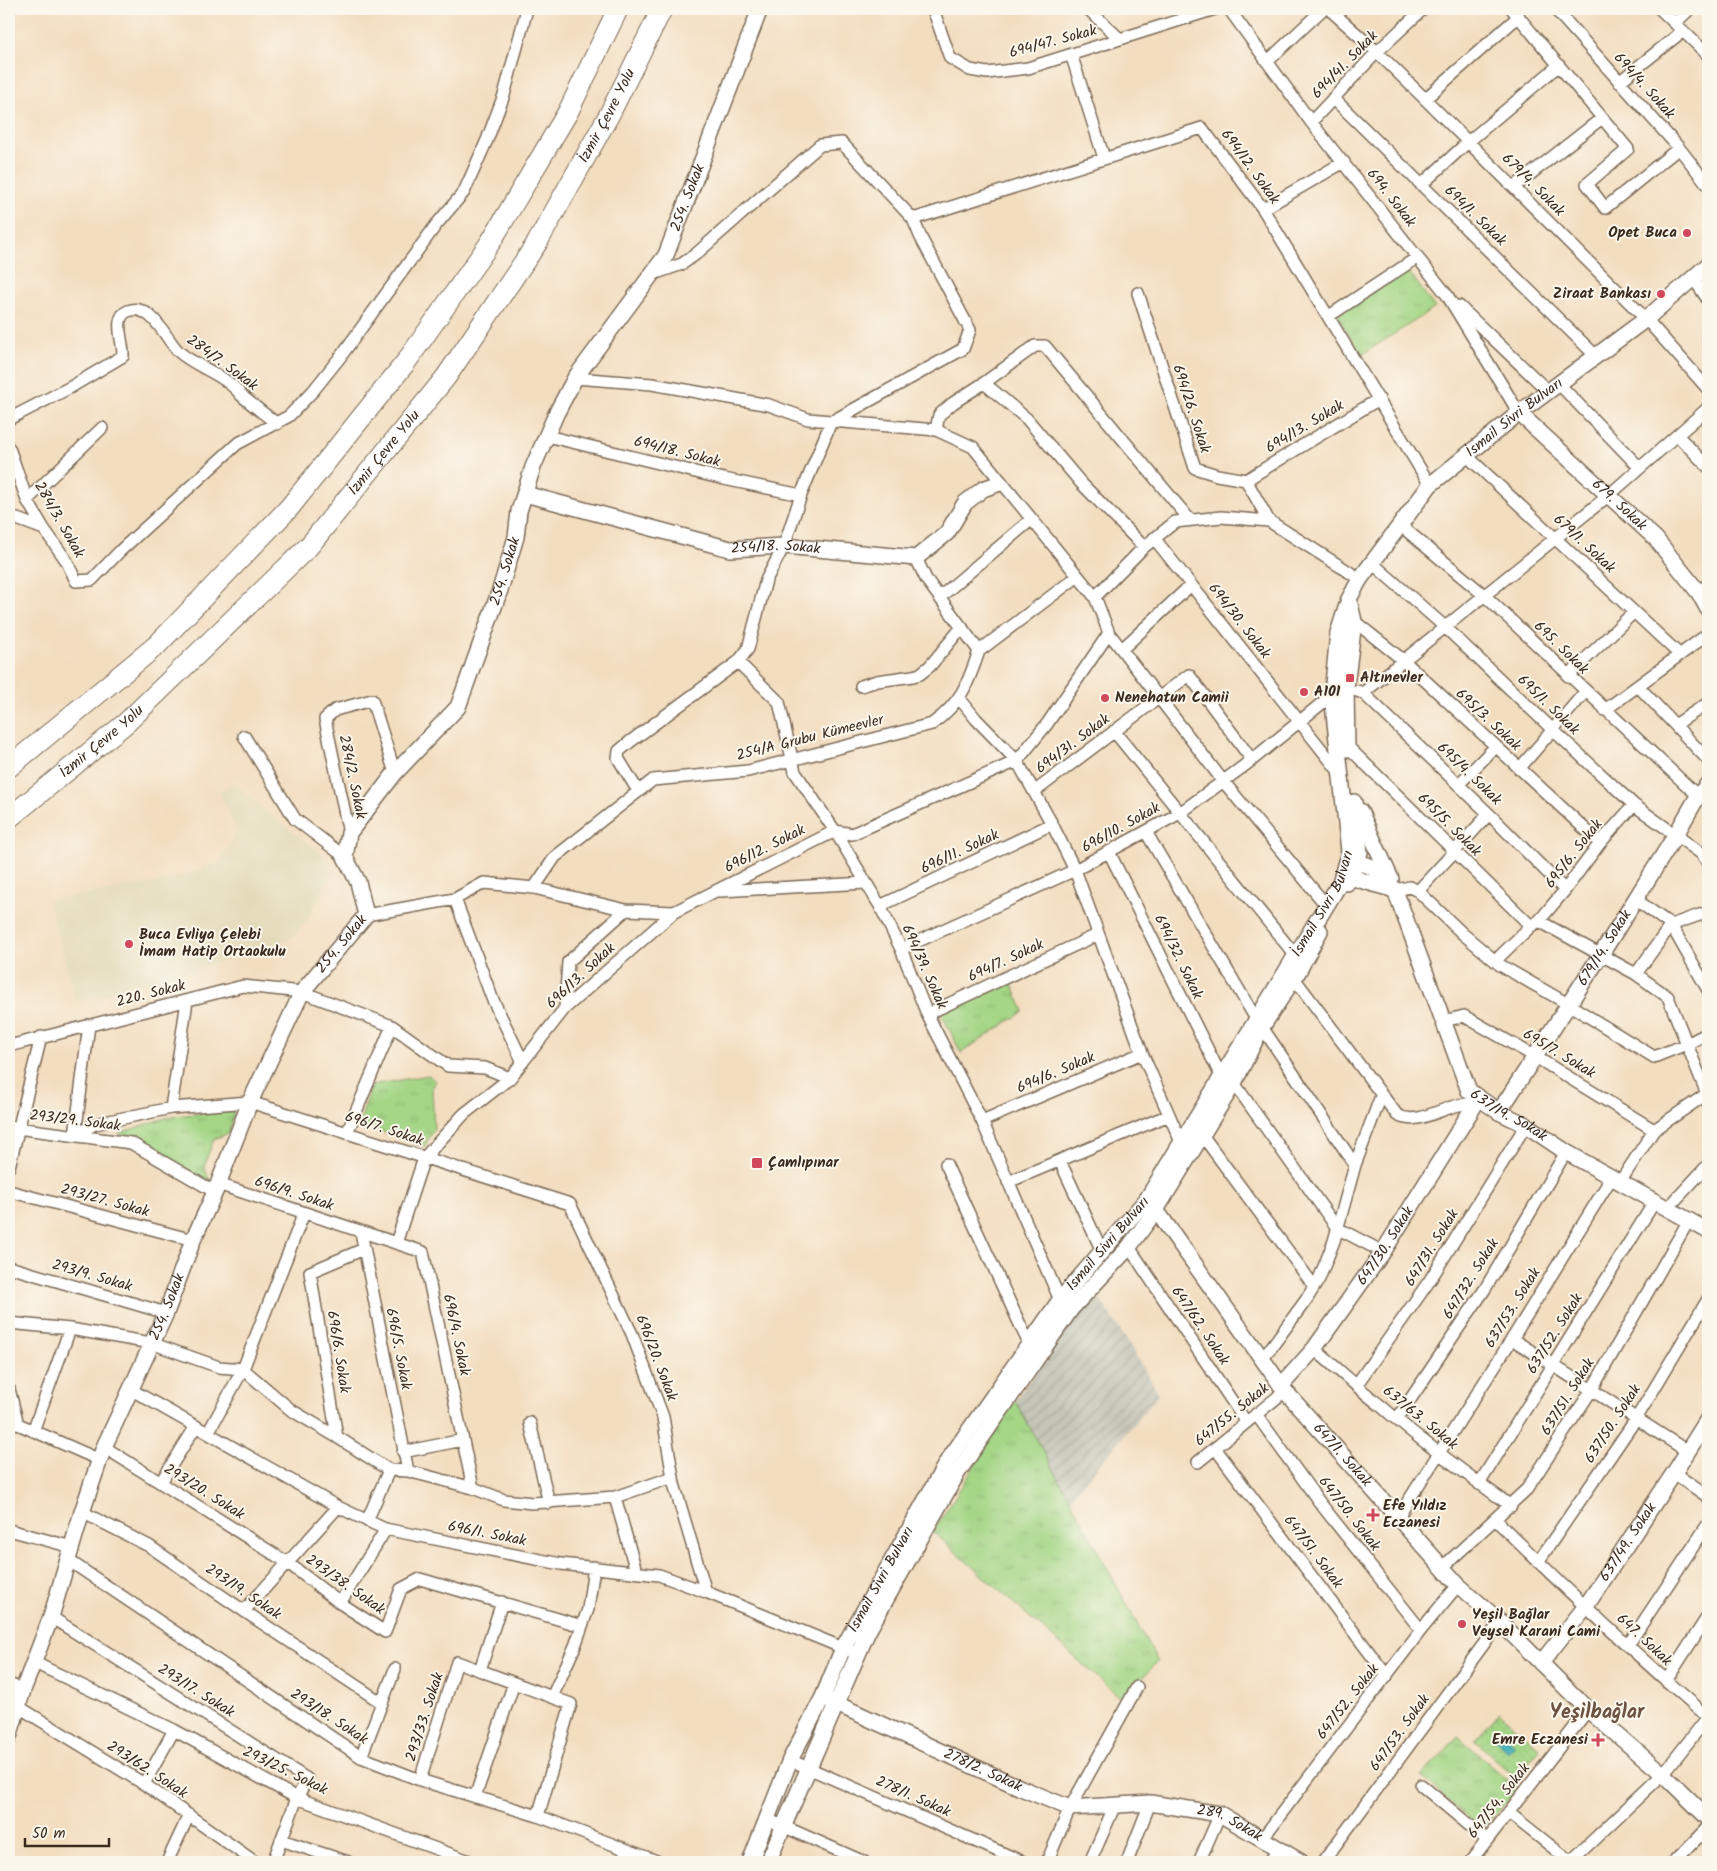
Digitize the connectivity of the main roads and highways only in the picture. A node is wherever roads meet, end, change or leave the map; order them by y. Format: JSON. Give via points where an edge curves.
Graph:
{"nodes":[{"id":1,"x":618,"y":9,"type":"edge"},
{"id":2,"x":662,"y":9,"type":"edge"},
{"id":3,"x":9,"y":767,"type":"edge"},
{"id":4,"x":9,"y":818,"type":"edge"}],
"edges":[{"from":1,"to":3,"type":"highway","via":[[568,112],[490,243],[406,362],[289,508],[157,645]]},
{"from":2,"to":4,"type":"highway","name":"İzmir Çevre Yolu","via":[[609,115],[537,243],[446,377],[309,546],[133,716]]}]}
